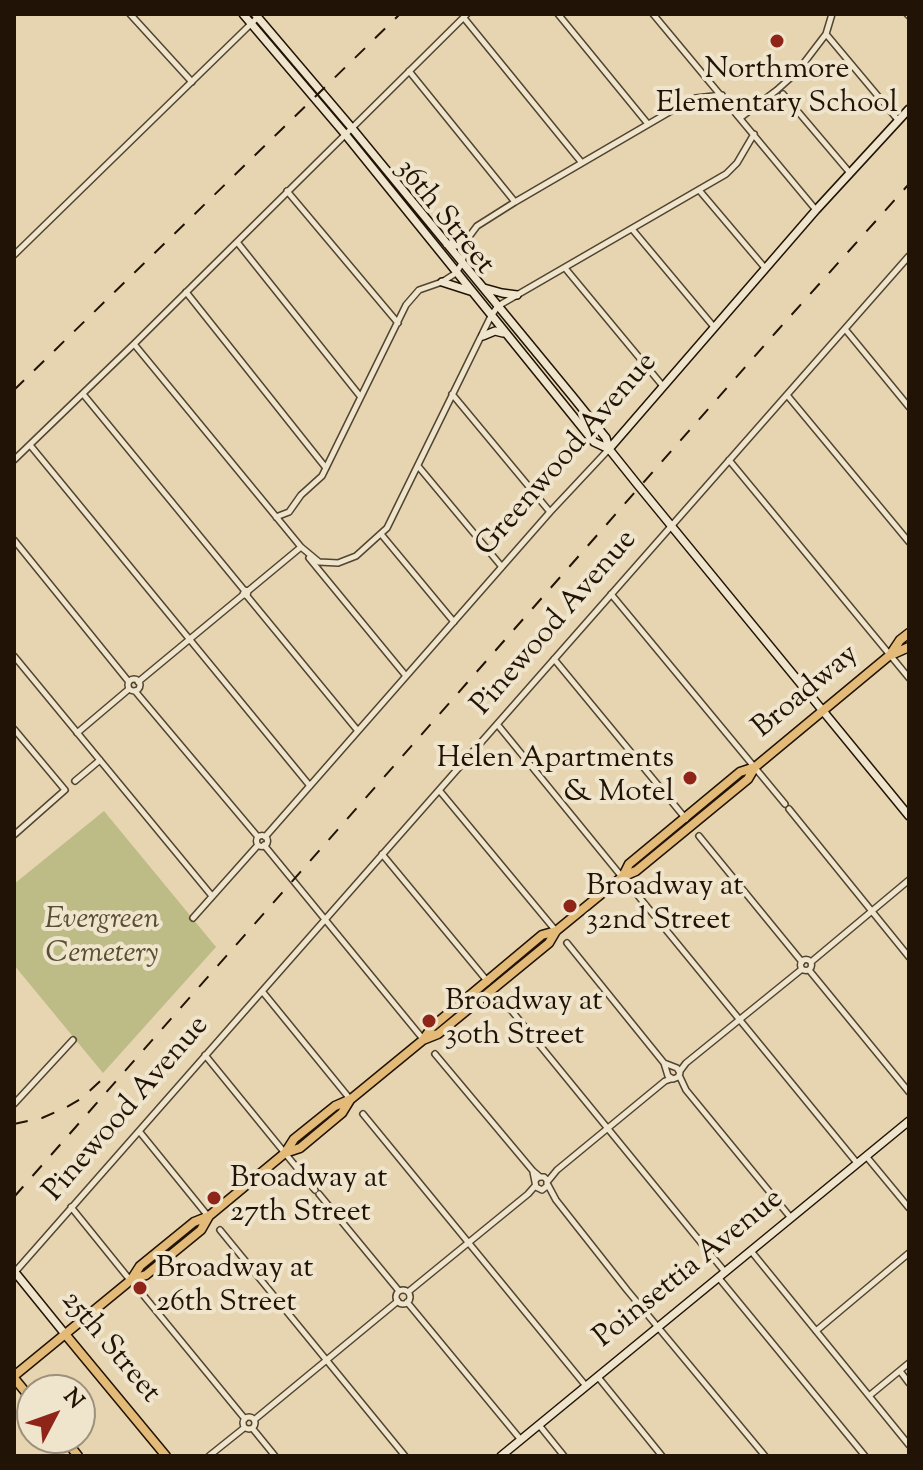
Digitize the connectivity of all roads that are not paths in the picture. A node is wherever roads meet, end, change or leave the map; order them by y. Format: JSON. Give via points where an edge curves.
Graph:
{"nodes":[{"id":1,"x":130,"y":14,"type":"edge"},
{"id":2,"x":243,"y":14,"type":"edge"},
{"id":3,"x":558,"y":14,"type":"edge"},
{"id":4,"x":653,"y":14,"type":"edge"},
{"id":5,"x":832,"y":14,"type":"edge"},
{"id":6,"x":257,"y":16,"type":"edge"},
{"id":7,"x":465,"y":16,"type":"edge"},
{"id":8,"x":251,"y":24,"type":"junction"},
{"id":9,"x":826,"y":34,"type":"junction"},
{"id":10,"x":409,"y":71,"type":"junction"},
{"id":11,"x":192,"y":82,"type":"junction"},
{"id":12,"x":783,"y":94,"type":"dead end"},
{"id":13,"x":722,"y":95,"type":"junction"},
{"id":14,"x":909,"y":109,"type":"edge"},
{"id":15,"x":740,"y":118,"type":"junction"},
{"id":16,"x":898,"y":120,"type":"junction"},
{"id":17,"x":648,"y":124,"type":"junction"},
{"id":18,"x":351,"y":127,"type":"junction"},
{"id":19,"x":345,"y":134,"type":"junction"},
{"id":20,"x":754,"y":134,"type":"junction"},
{"id":21,"x":582,"y":163,"type":"junction"},
{"id":22,"x":850,"y":173,"type":"junction"},
{"id":23,"x":699,"y":190,"type":"junction"},
{"id":24,"x":287,"y":191,"type":"junction"},
{"id":25,"x":515,"y":202,"type":"junction"},
{"id":26,"x":816,"y":210,"type":"junction"},
{"id":27,"x":632,"y":229,"type":"junction"},
{"id":28,"x":237,"y":242,"type":"junction"},
{"id":29,"x":467,"y":242,"type":"junction"},
{"id":30,"x":447,"y":244,"type":"junction"},
{"id":31,"x":14,"y":255,"type":"edge"},
{"id":32,"x":909,"y":256,"type":"edge"},
{"id":33,"x":462,"y":263,"type":"junction"},
{"id":34,"x":565,"y":268,"type":"junction"},
{"id":35,"x":765,"y":268,"type":"junction"},
{"id":36,"x":456,"y":273,"type":"junction"},
{"id":37,"x":442,"y":282,"type":"junction"},
{"id":38,"x":482,"y":288,"type":"junction"},
{"id":39,"x":470,"y":291,"type":"junction"},
{"id":40,"x":186,"y":292,"type":"junction"},
{"id":41,"x":517,"y":295,"type":"junction"},
{"id":42,"x":498,"y":306,"type":"junction"},
{"id":43,"x":491,"y":316,"type":"junction"},
{"id":44,"x":398,"y":323,"type":"junction"},
{"id":45,"x":714,"y":327,"type":"junction"},
{"id":46,"x":845,"y":329,"type":"junction"},
{"id":47,"x":505,"y":334,"type":"junction"},
{"id":48,"x":483,"y":336,"type":"junction"},
{"id":49,"x":134,"y":344,"type":"junction"},
{"id":50,"x":662,"y":385,"type":"junction"},
{"id":51,"x":83,"y":394,"type":"junction"},
{"id":52,"x":452,"y":394,"type":"junction"},
{"id":53,"x":787,"y":395,"type":"junction"},
{"id":54,"x":360,"y":396,"type":"junction"},
{"id":55,"x":909,"y":407,"type":"edge"},
{"id":56,"x":30,"y":445,"type":"junction"},
{"id":57,"x":609,"y":449,"type":"junction"},
{"id":58,"x":14,"y":460,"type":"edge"},
{"id":59,"x":729,"y":460,"type":"junction"},
{"id":60,"x":418,"y":466,"type":"junction"},
{"id":61,"x":326,"y":468,"type":"junction"},
{"id":62,"x":550,"y":512,"type":"junction"},
{"id":63,"x":276,"y":517,"type":"junction"},
{"id":64,"x":671,"y":526,"type":"junction"},
{"id":65,"x":381,"y":534,"type":"junction"},
{"id":66,"x":14,"y":540,"type":"edge"},
{"id":67,"x":909,"y":542,"type":"edge"},
{"id":68,"x":301,"y":547,"type":"junction"},
{"id":69,"x":502,"y":567,"type":"junction"},
{"id":70,"x":246,"y":593,"type":"junction"},
{"id":71,"x":611,"y":594,"type":"junction"},
{"id":72,"x":454,"y":622,"type":"junction"},
{"id":73,"x":909,"y":633,"type":"edge"},
{"id":74,"x":189,"y":639,"type":"junction"},
{"id":75,"x":909,"y":647,"type":"edge"},
{"id":76,"x":890,"y":655,"type":"junction"},
{"id":77,"x":14,"y":656,"type":"edge"},
{"id":78,"x":554,"y":659,"type":"junction"},
{"id":79,"x":406,"y":676,"type":"junction"},
{"id":80,"x":909,"y":678,"type":"edge"},
{"id":81,"x":131,"y":687,"type":"junction"},
{"id":82,"x":823,"y":712,"type":"junction"},
{"id":83,"x":497,"y":724,"type":"junction"},
{"id":84,"x":14,"y":729,"type":"edge"},
{"id":85,"x":358,"y":731,"type":"junction"},
{"id":86,"x":77,"y":733,"type":"junction"},
{"id":87,"x":100,"y":760,"type":"junction"},
{"id":88,"x":755,"y":767,"type":"junction"},
{"id":89,"x":75,"y":781,"type":"dead end"},
{"id":90,"x":310,"y":786,"type":"junction"},
{"id":91,"x":439,"y":789,"type":"junction"},
{"id":92,"x":909,"y":816,"type":"edge"},
{"id":93,"x":685,"y":818,"type":"junction"},
{"id":94,"x":691,"y":826,"type":"junction"},
{"id":95,"x":14,"y":835,"type":"edge"},
{"id":96,"x":699,"y":836,"type":"dead end"},
{"id":97,"x":261,"y":837,"type":"junction"},
{"id":98,"x":261,"y":845,"type":"junction"},
{"id":99,"x":382,"y":854,"type":"junction"},
{"id":100,"x":622,"y":877,"type":"junction"},
{"id":101,"x":909,"y":880,"type":"edge"},
{"id":102,"x":635,"y":892,"type":"dead end"},
{"id":103,"x":212,"y":896,"type":"junction"},
{"id":104,"x":871,"y":911,"type":"junction"},
{"id":105,"x":193,"y":918,"type":"dead end"},
{"id":106,"x":326,"y":919,"type":"junction"},
{"id":107,"x":556,"y":931,"type":"junction"},
{"id":108,"x":567,"y":943,"type":"dead end"},
{"id":109,"x":909,"y":957,"type":"edge"},
{"id":110,"x":804,"y":967,"type":"junction"},
{"id":111,"x":487,"y":981,"type":"junction"},
{"id":112,"x":493,"y":989,"type":"junction"},
{"id":113,"x":262,"y":991,"type":"junction"},
{"id":114,"x":502,"y":999,"type":"dead end"},
{"id":115,"x":739,"y":1020,"type":"junction"},
{"id":116,"x":73,"y":1040,"type":"dead end"},
{"id":117,"x":423,"y":1040,"type":"junction"},
{"id":118,"x":435,"y":1054,"type":"dead end"},
{"id":119,"x":205,"y":1055,"type":"junction"},
{"id":120,"x":673,"y":1074,"type":"junction"},
{"id":121,"x":909,"y":1092,"type":"edge"},
{"id":122,"x":351,"y":1099,"type":"junction"},
{"id":123,"x":14,"y":1104,"type":"edge"},
{"id":124,"x":363,"y":1114,"type":"dead end"},
{"id":125,"x":909,"y":1121,"type":"edge"},
{"id":126,"x":607,"y":1129,"type":"junction"},
{"id":127,"x":139,"y":1131,"type":"junction"},
{"id":128,"x":285,"y":1153,"type":"junction"},
{"id":129,"x":866,"y":1156,"type":"junction"},
{"id":130,"x":857,"y":1163,"type":"junction"},
{"id":131,"x":541,"y":1183,"type":"junction"},
{"id":132,"x":71,"y":1207,"type":"junction"},
{"id":133,"x":909,"y":1208,"type":"edge"},
{"id":134,"x":209,"y":1216,"type":"junction"},
{"id":135,"x":791,"y":1218,"type":"junction"},
{"id":136,"x":220,"y":1230,"type":"dead end"},
{"id":137,"x":469,"y":1243,"type":"junction"},
{"id":138,"x":751,"y":1251,"type":"junction"},
{"id":139,"x":909,"y":1253,"type":"edge"},
{"id":140,"x":14,"y":1272,"type":"edge"},
{"id":141,"x":722,"y":1275,"type":"junction"},
{"id":142,"x":131,"y":1280,"type":"junction"},
{"id":143,"x":399,"y":1291,"type":"junction"},
{"id":144,"x":408,"y":1292,"type":"junction"},
{"id":145,"x":144,"y":1296,"type":"dead end"},
{"id":146,"x":398,"y":1301,"type":"junction"},
{"id":147,"x":407,"y":1302,"type":"junction"},
{"id":148,"x":658,"y":1327,"type":"junction"},
{"id":149,"x":816,"y":1331,"type":"junction"},
{"id":150,"x":65,"y":1334,"type":"junction"},
{"id":151,"x":326,"y":1360,"type":"junction"},
{"id":152,"x":909,"y":1363,"type":"edge"},
{"id":153,"x":899,"y":1371,"type":"junction"},
{"id":154,"x":14,"y":1377,"type":"edge"},
{"id":155,"x":598,"y":1377,"type":"junction"},
{"id":156,"x":909,"y":1383,"type":"edge"},
{"id":157,"x":586,"y":1386,"type":"junction"},
{"id":158,"x":869,"y":1396,"type":"junction"},
{"id":159,"x":245,"y":1419,"type":"junction"},
{"id":160,"x":254,"y":1420,"type":"junction"},
{"id":161,"x":539,"y":1425,"type":"junction"},
{"id":162,"x":244,"y":1428,"type":"junction"},
{"id":163,"x":253,"y":1429,"type":"junction"},
{"id":164,"x":521,"y":1440,"type":"junction"},
{"id":165,"x":909,"y":1445,"type":"edge"},
{"id":166,"x":166,"y":1456,"type":"edge"},
{"id":167,"x":209,"y":1456,"type":"edge"},
{"id":168,"x":275,"y":1456,"type":"edge"},
{"id":169,"x":405,"y":1456,"type":"edge"},
{"id":170,"x":501,"y":1456,"type":"edge"},
{"id":171,"x":564,"y":1456,"type":"edge"},
{"id":172,"x":662,"y":1456,"type":"edge"},
{"id":173,"x":765,"y":1456,"type":"edge"},
{"id":174,"x":865,"y":1456,"type":"edge"}],
"edges":[{"from":1,"to":11,"type":"street"},
{"from":2,"to":8,"type":"street","name":"36th Street"},
{"from":3,"to":17,"type":"street"},
{"from":4,"to":13,"type":"street"},
{"from":5,"to":9,"type":"street"},
{"from":6,"to":8,"type":"street"},
{"from":6,"to":18,"type":"street","name":"36th Street"},
{"from":7,"to":10,"type":"street"},
{"from":7,"to":21,"type":"street"},
{"from":8,"to":11,"type":"street"},
{"from":8,"to":19,"type":"street","name":"36th Street"},
{"from":9,"to":15,"type":"street","via":[[797,72]]},
{"from":9,"to":16,"type":"street"},
{"from":10,"to":18,"type":"street"},
{"from":10,"to":25,"type":"street"},
{"from":11,"to":31,"type":"street"},
{"from":12,"to":22,"type":"street"},
{"from":13,"to":15,"type":"street"},
{"from":13,"to":17,"type":"street","via":[[696,98]]},
{"from":14,"to":16,"type":"street","name":"Greenwood Avenue"},
{"from":15,"to":20,"type":"street"},
{"from":16,"to":22,"type":"street","name":"Greenwood Avenue"},
{"from":17,"to":21,"type":"street"},
{"from":18,"to":19,"type":"street"},
{"from":18,"to":30,"type":"street","name":"36th Street"},
{"from":19,"to":24,"type":"street"},
{"from":19,"to":36,"type":"street","name":"36th Street"},
{"from":20,"to":23,"type":"street","via":[[731,170]]},
{"from":20,"to":26,"type":"street"},
{"from":21,"to":25,"type":"street"},
{"from":22,"to":26,"type":"street","name":"Greenwood Avenue"},
{"from":23,"to":27,"type":"street"},
{"from":23,"to":35,"type":"street"},
{"from":24,"to":28,"type":"street"},
{"from":24,"to":44,"type":"street"},
{"from":25,"to":29,"type":"street","via":[[477,226]]},
{"from":26,"to":35,"type":"street","name":"Greenwood Avenue"},
{"from":27,"to":34,"type":"street"},
{"from":27,"to":45,"type":"street"},
{"from":28,"to":40,"type":"street"},
{"from":28,"to":54,"type":"street"},
{"from":29,"to":30,"type":"street"},
{"from":29,"to":33,"type":"street"},
{"from":30,"to":33,"type":"street","name":"36th Street"},
{"from":32,"to":46,"type":"street","name":"Pinewood Avenue"},
{"from":33,"to":36,"type":"street"},
{"from":33,"to":38,"type":"street","name":"36th Street"},
{"from":34,"to":41,"type":"street"},
{"from":34,"to":50,"type":"street"},
{"from":35,"to":45,"type":"street","name":"Greenwood Avenue"},
{"from":36,"to":37,"type":"street"},
{"from":36,"to":39,"type":"street","name":"36th Street"},
{"from":37,"to":39,"type":"street"},
{"from":37,"to":44,"type":"street","via":[[411,297]]},
{"from":38,"to":41,"type":"street"},
{"from":38,"to":42,"type":"street","name":"36th Street"},
{"from":39,"to":43,"type":"street","name":"36th Street"},
{"from":40,"to":49,"type":"street"},
{"from":40,"to":61,"type":"street"},
{"from":41,"to":42,"type":"street"},
{"from":42,"to":43,"type":"street"},
{"from":42,"to":57,"type":"street","name":"36th Street","via":[[606,438]]},
{"from":43,"to":47,"type":"street","name":"36th Street"},
{"from":43,"to":48,"type":"street"},
{"from":44,"to":54,"type":"street"},
{"from":45,"to":50,"type":"street","name":"Greenwood Avenue"},
{"from":46,"to":53,"type":"street","name":"Pinewood Avenue"},
{"from":46,"to":55,"type":"street"},
{"from":47,"to":48,"type":"street"},
{"from":47,"to":57,"type":"street","name":"36th Street","via":[[594,442]]},
{"from":48,"to":52,"type":"street"},
{"from":49,"to":51,"type":"street"},
{"from":49,"to":63,"type":"street"},
{"from":50,"to":57,"type":"street","name":"Greenwood Avenue"},
{"from":51,"to":56,"type":"street"},
{"from":51,"to":70,"type":"street"},
{"from":52,"to":60,"type":"street"},
{"from":52,"to":62,"type":"street"},
{"from":53,"to":59,"type":"street","name":"Pinewood Avenue"},
{"from":53,"to":67,"type":"street"},
{"from":54,"to":61,"type":"street"},
{"from":56,"to":58,"type":"street"},
{"from":56,"to":74,"type":"street"},
{"from":57,"to":62,"type":"street","name":"Greenwood Avenue"},
{"from":57,"to":64,"type":"street","name":"36th Street"},
{"from":59,"to":64,"type":"street","name":"Pinewood Avenue"},
{"from":59,"to":76,"type":"street"},
{"from":60,"to":65,"type":"street"},
{"from":60,"to":69,"type":"street"},
{"from":61,"to":63,"type":"street","via":[[289,512]]},
{"from":62,"to":69,"type":"street","name":"Greenwood Avenue"},
{"from":63,"to":68,"type":"street"},
{"from":64,"to":71,"type":"street","name":"Pinewood Avenue"},
{"from":64,"to":82,"type":"street","name":"36th Street"},
{"from":65,"to":68,"type":"street","via":[[352,559],[338,563],[319,562]]},
{"from":65,"to":72,"type":"street"},
{"from":66,"to":81,"type":"street"},
{"from":68,"to":70,"type":"street"},
{"from":68,"to":79,"type":"street"},
{"from":69,"to":72,"type":"street","name":"Greenwood Avenue"},
{"from":70,"to":74,"type":"street"},
{"from":70,"to":85,"type":"street"},
{"from":71,"to":78,"type":"street","name":"Pinewood Avenue"},
{"from":71,"to":88,"type":"street"},
{"from":72,"to":79,"type":"street","name":"Greenwood Avenue"},
{"from":73,"to":76,"type":"main road","name":"Broadway"},
{"from":74,"to":81,"type":"street","via":[[138,682],[139,687]]},
{"from":74,"to":90,"type":"street"},
{"from":75,"to":76,"type":"main road","name":"Broadway"},
{"from":76,"to":80,"type":"street"},
{"from":76,"to":82,"type":"main road","name":"Broadway"},
{"from":77,"to":86,"type":"street"},
{"from":78,"to":83,"type":"street","name":"Pinewood Avenue"},
{"from":78,"to":93,"type":"street"},
{"from":79,"to":85,"type":"street","name":"Greenwood Avenue"},
{"from":81,"to":86,"type":"street"},
{"from":81,"to":97,"type":"street"},
{"from":82,"to":88,"type":"main road","name":"Broadway"},
{"from":82,"to":92,"type":"street","name":"36th Street"},
{"from":83,"to":91,"type":"street","name":"Pinewood Avenue"},
{"from":83,"to":100,"type":"street"},
{"from":84,"to":95,"type":"street","via":[[65,790]]},
{"from":85,"to":90,"type":"street","name":"Greenwood Avenue"},
{"from":86,"to":87,"type":"street"},
{"from":87,"to":89,"type":"street"},
{"from":87,"to":103,"type":"street"},
{"from":88,"to":93,"type":"main road","name":"Broadway","via":[[740,772]]},
{"from":88,"to":94,"type":"main road","name":"Broadway","via":[[748,779]]},
{"from":88,"to":104,"type":"street"},
{"from":90,"to":97,"type":"street","name":"Greenwood Avenue"},
{"from":91,"to":99,"type":"street","name":"Pinewood Avenue"},
{"from":91,"to":107,"type":"street"},
{"from":93,"to":94,"type":"street"},
{"from":93,"to":100,"type":"main road","name":"Broadway","via":[[629,864]]},
{"from":94,"to":100,"type":"main road","name":"Broadway"},
{"from":96,"to":110,"type":"street"},
{"from":97,"to":98,"type":"street","via":[[256,840]]},
{"from":98,"to":103,"type":"street"},
{"from":98,"to":106,"type":"street"},
{"from":99,"to":106,"type":"street","name":"Pinewood Avenue"},
{"from":99,"to":111,"type":"street"},
{"from":100,"to":107,"type":"main road","name":"Broadway"},
{"from":101,"to":104,"type":"street"},
{"from":102,"to":115,"type":"street"},
{"from":103,"to":105,"type":"street"},
{"from":104,"to":109,"type":"street"},
{"from":104,"to":110,"type":"street","via":[[811,962],[812,967]]},
{"from":106,"to":113,"type":"street","name":"Pinewood Avenue"},
{"from":106,"to":117,"type":"street"},
{"from":107,"to":111,"type":"main road","name":"Broadway","via":[[542,935]]},
{"from":107,"to":112,"type":"main road","name":"Broadway","via":[[549,943]]},
{"from":108,"to":120,"type":"street"},
{"from":110,"to":115,"type":"street"},
{"from":110,"to":121,"type":"street"},
{"from":111,"to":112,"type":"street"},
{"from":111,"to":117,"type":"main road","name":"Broadway"},
{"from":112,"to":117,"type":"main road","name":"Broadway"},
{"from":113,"to":119,"type":"street","name":"Pinewood Avenue"},
{"from":113,"to":122,"type":"street"},
{"from":114,"to":126,"type":"street"},
{"from":115,"to":120,"type":"street"},
{"from":115,"to":130,"type":"street"},
{"from":116,"to":123,"type":"street"},
{"from":117,"to":122,"type":"main road","name":"Broadway"},
{"from":118,"to":131,"type":"street"},
{"from":119,"to":127,"type":"street","name":"Pinewood Avenue"},
{"from":119,"to":128,"type":"street"},
{"from":120,"to":126,"type":"street"},
{"from":120,"to":135,"type":"street"},
{"from":122,"to":128,"type":"main road","name":"Broadway","via":[[294,1139]]},
{"from":124,"to":137,"type":"street"},
{"from":125,"to":129,"type":"street","name":"Poinsettia Avenue"},
{"from":126,"to":131,"type":"street"},
{"from":126,"to":141,"type":"street"},
{"from":127,"to":132,"type":"street","name":"Pinewood Avenue"},
{"from":127,"to":134,"type":"street"},
{"from":128,"to":134,"type":"main road","name":"Broadway"},
{"from":128,"to":143,"type":"street"},
{"from":129,"to":130,"type":"street","name":"Poinsettia Avenue"},
{"from":129,"to":133,"type":"street"},
{"from":130,"to":135,"type":"street","name":"Poinsettia Avenue"},
{"from":131,"to":137,"type":"street"},
{"from":131,"to":148,"type":"street"},
{"from":132,"to":140,"type":"street","name":"Pinewood Avenue"},
{"from":132,"to":142,"type":"street"},
{"from":134,"to":142,"type":"main road","name":"Broadway","via":[[201,1230],[146,1275]]},
{"from":135,"to":138,"type":"street","name":"Poinsettia Avenue"},
{"from":136,"to":151,"type":"street"},
{"from":137,"to":144,"type":"street"},
{"from":137,"to":157,"type":"street"},
{"from":138,"to":141,"type":"street","name":"Poinsettia Avenue"},
{"from":138,"to":149,"type":"street"},
{"from":139,"to":149,"type":"street"},
{"from":140,"to":150,"type":"street","name":"25th Street"},
{"from":141,"to":148,"type":"street","name":"Poinsettia Avenue"},
{"from":141,"to":174,"type":"street"},
{"from":142,"to":150,"type":"main road","name":"Broadway"},
{"from":143,"to":144,"type":"street"},
{"from":143,"to":146,"type":"street"},
{"from":144,"to":147,"type":"street"},
{"from":145,"to":159,"type":"street"},
{"from":146,"to":147,"type":"street"},
{"from":146,"to":151,"type":"street"},
{"from":147,"to":164,"type":"street"},
{"from":148,"to":155,"type":"street","name":"Poinsettia Avenue"},
{"from":148,"to":173,"type":"street"},
{"from":149,"to":158,"type":"street"},
{"from":150,"to":154,"type":"main road","name":"Broadway"},
{"from":150,"to":166,"type":"main road","name":"25th Street"},
{"from":151,"to":160,"type":"street"},
{"from":151,"to":169,"type":"street"},
{"from":152,"to":153,"type":"street"},
{"from":153,"to":156,"type":"street"},
{"from":153,"to":158,"type":"street"},
{"from":155,"to":157,"type":"street","name":"Poinsettia Avenue"},
{"from":155,"to":172,"type":"street"},
{"from":157,"to":161,"type":"street","name":"Poinsettia Avenue"},
{"from":158,"to":165,"type":"street"},
{"from":159,"to":160,"type":"street"},
{"from":159,"to":162,"type":"street"},
{"from":160,"to":163,"type":"street"},
{"from":161,"to":164,"type":"street","name":"Poinsettia Avenue"},
{"from":161,"to":171,"type":"street"},
{"from":162,"to":163,"type":"street"},
{"from":162,"to":167,"type":"street"},
{"from":163,"to":168,"type":"street"},
{"from":164,"to":170,"type":"street","name":"Poinsettia Avenue"}]}
